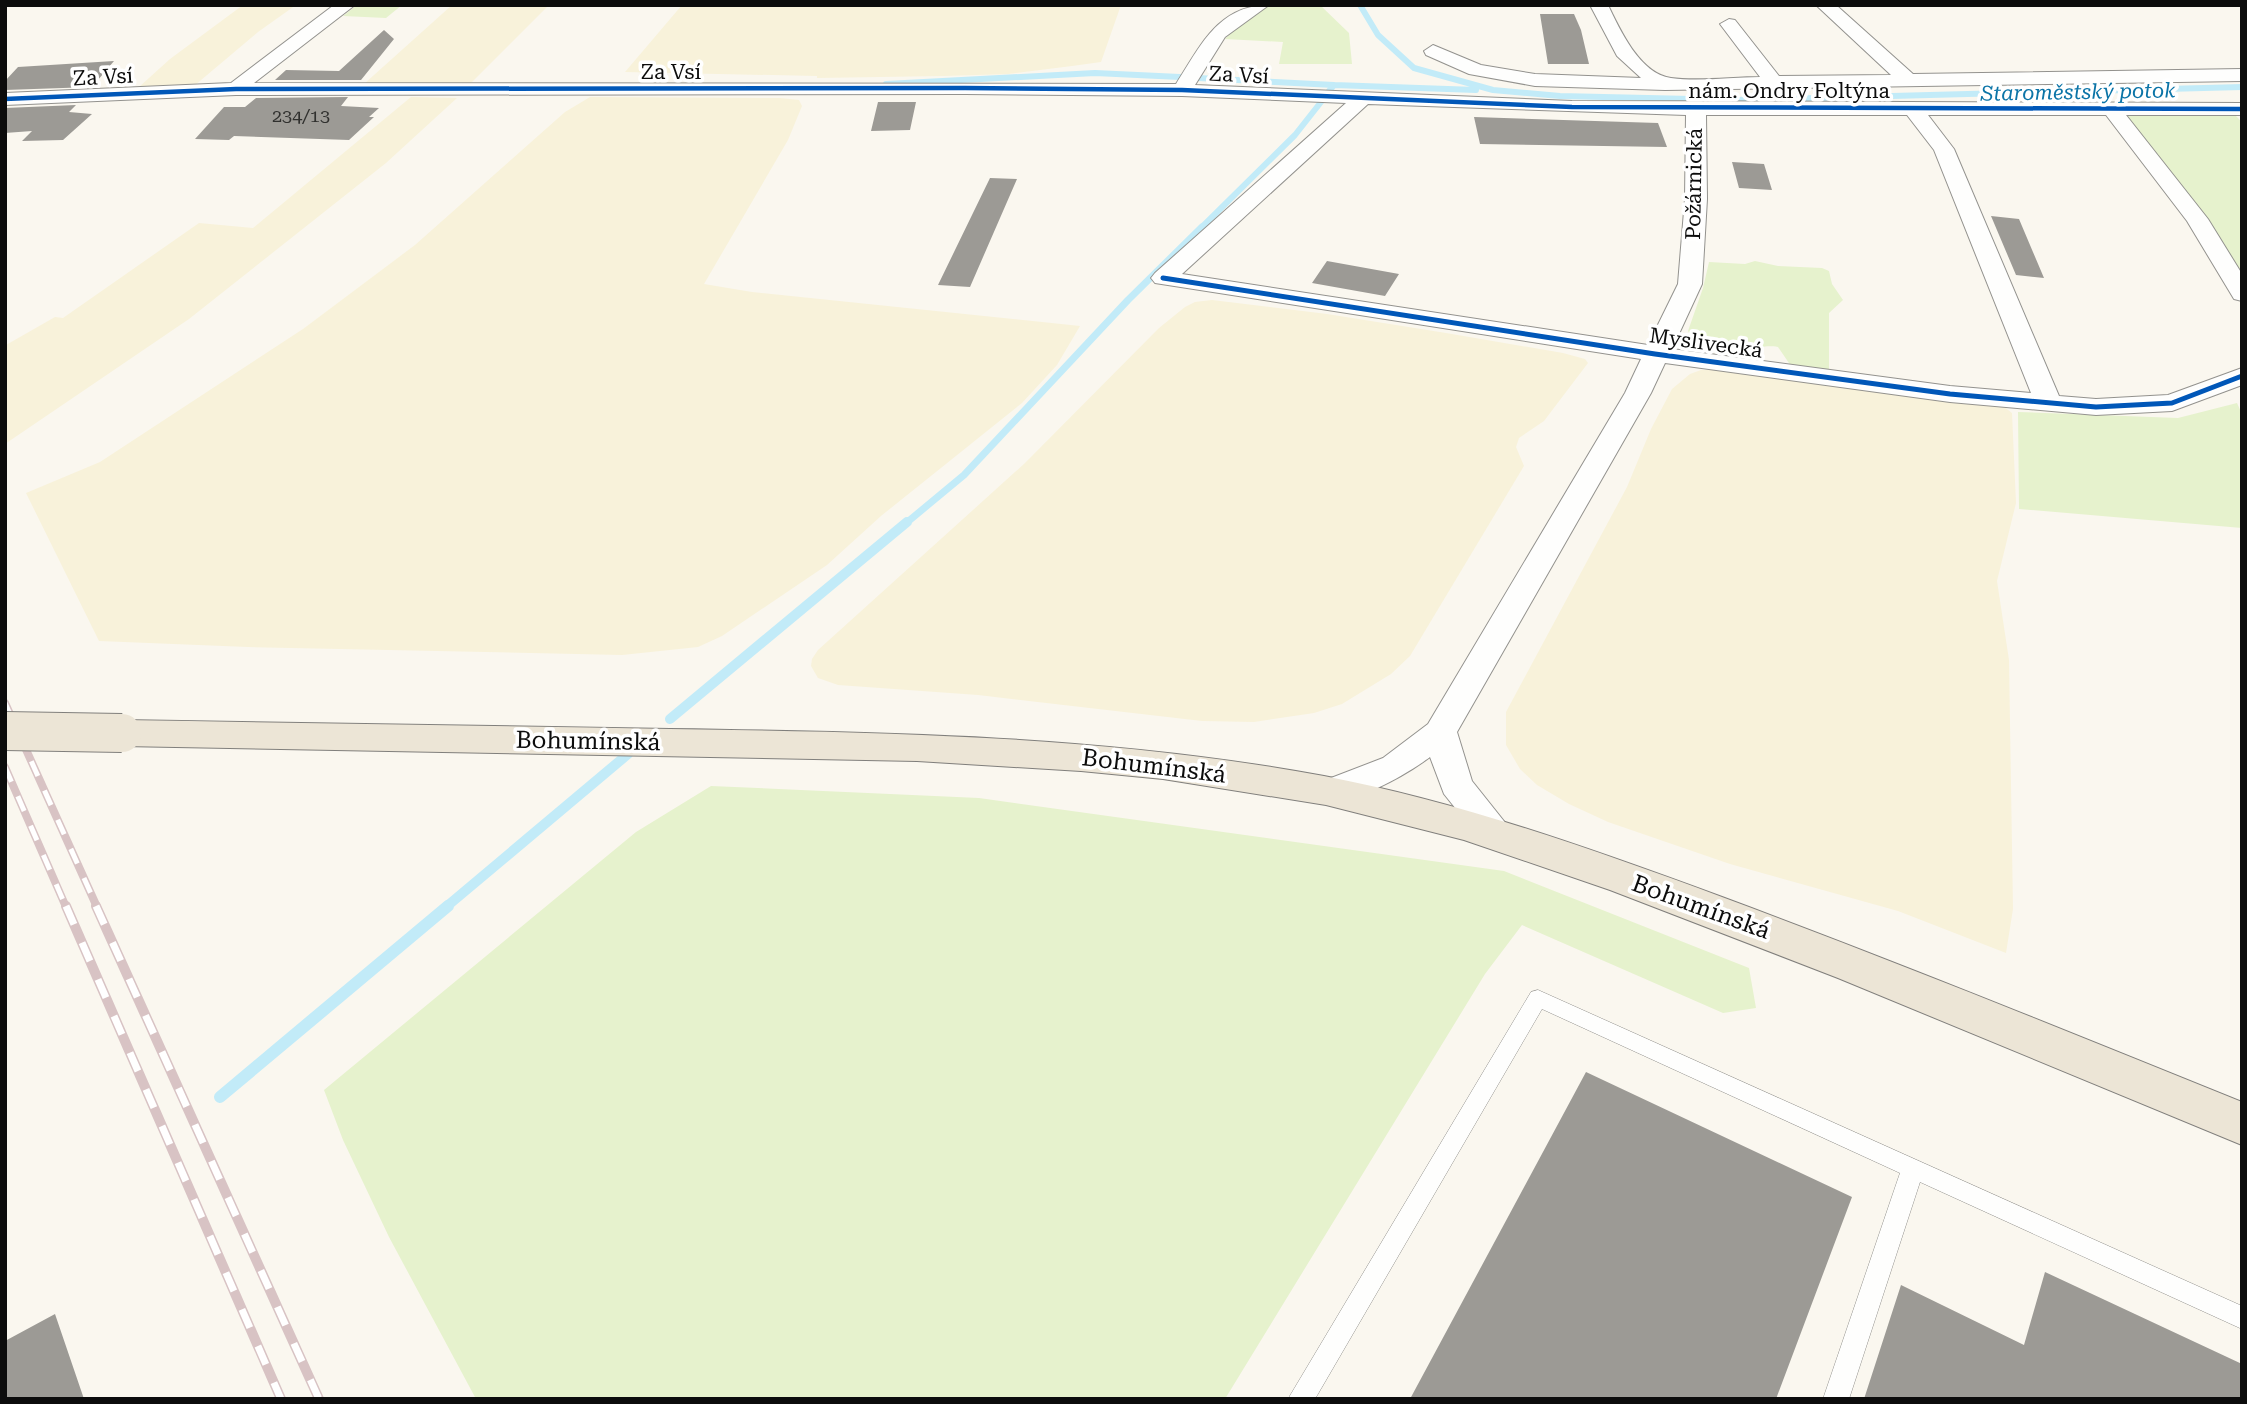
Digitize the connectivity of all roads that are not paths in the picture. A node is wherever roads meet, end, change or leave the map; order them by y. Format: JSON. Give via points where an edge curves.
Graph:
{"nodes":[{"id":1,"x":346,"y":5,"type":"edge"},
{"id":2,"x":1260,"y":5,"type":"edge"},
{"id":3,"x":1599,"y":5,"type":"edge"},
{"id":4,"x":1825,"y":5,"type":"edge"},
{"id":5,"x":1729,"y":24,"type":"dead end"},
{"id":6,"x":1433,"y":51,"type":"dead end"},
{"id":7,"x":2242,"y":75,"type":"edge"},
{"id":8,"x":1907,"y":79,"type":"junction"},
{"id":9,"x":1773,"y":81,"type":"junction"},
{"id":10,"x":2206,"y":84,"type":"junction"},
{"id":11,"x":236,"y":89,"type":"junction"},
{"id":12,"x":1182,"y":90,"type":"junction"},
{"id":13,"x":1337,"y":97,"type":"joint"},
{"id":14,"x":1681,"y":97,"type":"junction"},
{"id":15,"x":5,"y":99,"type":"edge"},
{"id":16,"x":1362,"y":99,"type":"junction"},
{"id":17,"x":1913,"y":109,"type":"junction"},
{"id":18,"x":2241,"y":110,"type":"edge"},
{"id":19,"x":2113,"y":111,"type":"junction"},
{"id":20,"x":2242,"y":293,"type":"edge"},
{"id":21,"x":1655,"y":354,"type":"junction"},
{"id":22,"x":2242,"y":376,"type":"edge"},
{"id":23,"x":2048,"y":402,"type":"junction"},
{"id":24,"x":5,"y":731,"type":"edge"},
{"id":25,"x":1440,"y":732,"type":"junction"},
{"id":26,"x":1330,"y":792,"type":"junction"},
{"id":27,"x":1497,"y":835,"type":"junction"},
{"id":28,"x":2242,"y":1124,"type":"edge"},
{"id":29,"x":1913,"y":1168,"type":"junction"},
{"id":30,"x":2242,"y":1318,"type":"edge"},
{"id":31,"x":1301,"y":1399,"type":"edge"},
{"id":32,"x":1836,"y":1399,"type":"edge"}],
"edges":[{"from":1,"to":11,"type":"street"},
{"from":2,"to":12,"type":"street","name":"Za Vsí","via":[[1218,33]]},
{"from":3,"to":14,"type":"street","via":[[1622,54]]},
{"from":4,"to":8,"type":"street","name":"nám. Ondry Foltýna"},
{"from":5,"to":9,"type":"street","name":"nám. Ondry Foltýna"},
{"from":6,"to":14,"type":"street","name":"nám. Ondry Foltýna","via":[[1476,70]]},
{"from":7,"to":10,"type":"street","name":"nám. Ondry Foltýna"},
{"from":8,"to":9,"type":"street","name":"nám. Ondry Foltýna"},
{"from":8,"to":10,"type":"street","name":"nám. Ondry Foltýna"},
{"from":9,"to":14,"type":"street","name":"nám. Ondry Foltýna"},
{"from":10,"to":18,"type":"street"},
{"from":11,"to":12,"type":"street","name":"Za Vsí"},
{"from":11,"to":15,"type":"street","name":"Za Vsí"},
{"from":12,"to":13,"type":"street","name":"Za Vsí"},
{"from":13,"to":16,"type":"street","name":"nám. Ondry Foltýna"},
{"from":14,"to":16,"type":"street","name":"nám. Ondry Foltýna"},
{"from":14,"to":17,"type":"street","name":"nám. Ondry Foltýna"},
{"from":14,"to":21,"type":"street","name":"Požárnická","via":[[1696,200],[1690,285]]},
{"from":16,"to":21,"type":"street","name":"Myslivecká","via":[[1163,278]]},
{"from":17,"to":19,"type":"street","name":"nám. Ondry Foltýna"},
{"from":17,"to":23,"type":"street","via":[[1944,149]]},
{"from":18,"to":19,"type":"street","name":"nám. Ondry Foltýna"},
{"from":19,"to":20,"type":"street","via":[[2197,219]]},
{"from":21,"to":23,"type":"street","name":"Myslivecká","via":[[1950,394]]},
{"from":21,"to":25,"type":"street","name":"Požárnická","via":[[1638,393]]},
{"from":22,"to":23,"type":"street","name":"Myslivecká","via":[[2172,403],[2095,407]]},
{"from":24,"to":26,"type":"main road","name":"Bohumínská","bridge":true,"via":[[998,750],[1202,770]]},
{"from":25,"to":26,"type":"street","via":[[1395,766]]},
{"from":25,"to":27,"type":"street","via":[[1456,785]]},
{"from":26,"to":27,"type":"main road","name":"Bohumínská"},
{"from":27,"to":28,"type":"main road","name":"Bohumínská","via":[[1789,940]]},
{"from":29,"to":30,"type":"lane"},
{"from":29,"to":31,"type":"lane","via":[[1538,998]]},
{"from":29,"to":32,"type":"lane"}]}
